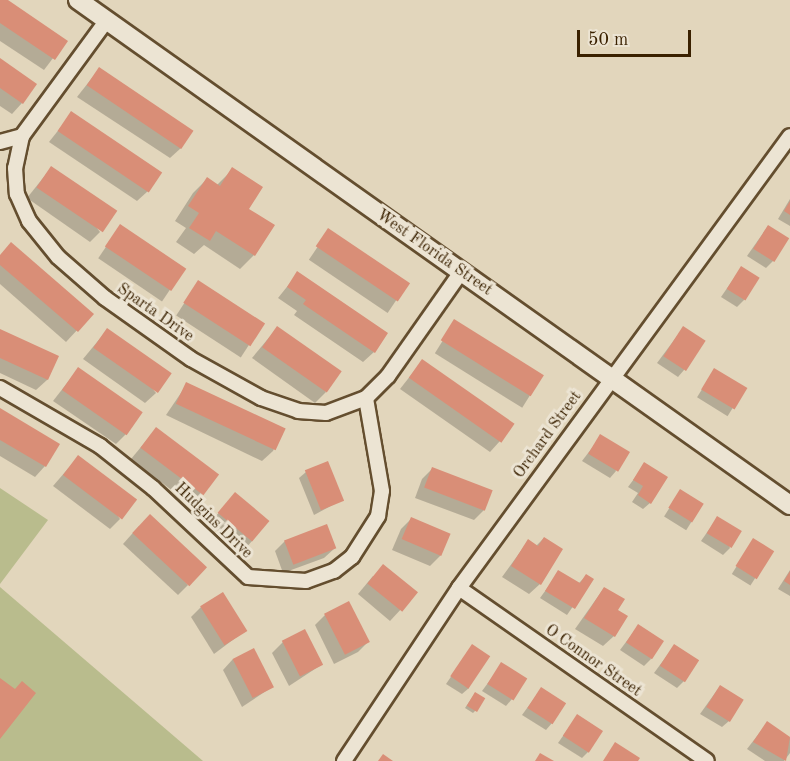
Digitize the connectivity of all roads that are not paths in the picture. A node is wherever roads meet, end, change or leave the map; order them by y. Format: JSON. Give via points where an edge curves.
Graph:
{"nodes":[{"id":1,"x":78,"y":0,"type":"edge"},
{"id":2,"x":107,"y":20,"type":"junction"},
{"id":3,"x":22,"y":136,"type":"junction"},
{"id":4,"x":790,"y":136,"type":"edge"},
{"id":5,"x":0,"y":142,"type":"edge"},
{"id":6,"x":461,"y":272,"type":"junction"},
{"id":7,"x":609,"y":378,"type":"junction"},
{"id":8,"x":0,"y":388,"type":"edge"},
{"id":9,"x":366,"y":398,"type":"junction"},
{"id":10,"x":790,"y":505,"type":"edge"},
{"id":11,"x":459,"y":588,"type":"junction"},
{"id":12,"x":344,"y":761,"type":"edge"},
{"id":13,"x":707,"y":761,"type":"edge"}],
"edges":[{"from":1,"to":2,"type":"main road","name":"West Florida Street"},
{"from":2,"to":3,"type":"street"},
{"from":2,"to":6,"type":"main road","name":"West Florida Street"},
{"from":3,"to":5,"type":"street"},
{"from":3,"to":9,"type":"street","name":"Sparta Drive","via":[[15,168],[17,194],[29,221],[58,257],[105,298],[191,358],[261,398],[298,411],[326,413]]},
{"from":4,"to":7,"type":"street","name":"Orchard Street"},
{"from":6,"to":7,"type":"main road","name":"West Florida Street"},
{"from":6,"to":9,"type":"street","via":[[388,376]]},
{"from":7,"to":10,"type":"main road","name":"West Florida Street"},
{"from":7,"to":11,"type":"street","name":"Orchard Street"},
{"from":8,"to":9,"type":"street","name":"Hudgins Drive","via":[[50,414],[109,453],[161,495],[248,577],[277,582],[306,581],[334,572],[352,557],[378,516],[382,491]]},
{"from":11,"to":12,"type":"street","name":"Orchard Street"},
{"from":11,"to":13,"type":"street","name":"O Connor Street"}]}
